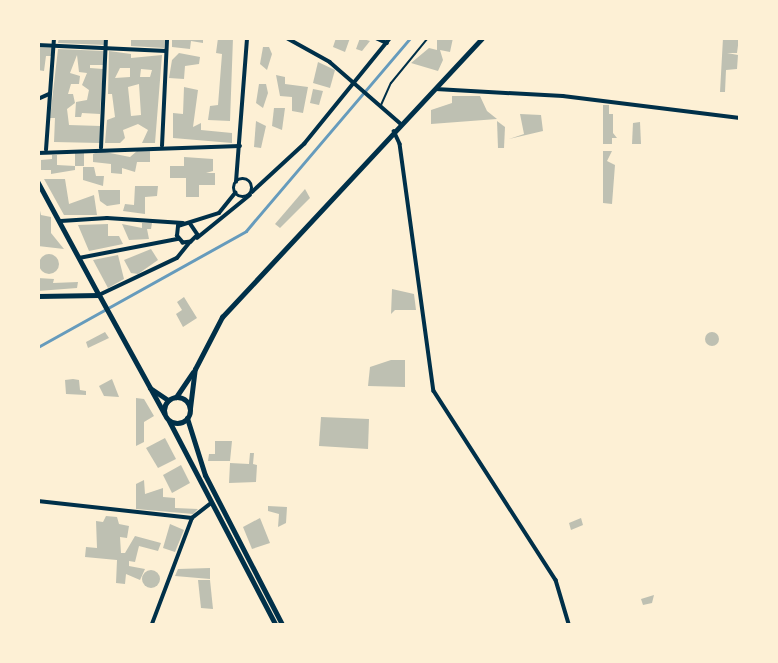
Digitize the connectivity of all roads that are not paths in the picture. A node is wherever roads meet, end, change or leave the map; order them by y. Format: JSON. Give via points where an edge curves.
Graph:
{"nodes":[{"id":1,"x":54,"y":38,"type":"edge"},
{"id":2,"x":106,"y":38,"type":"edge"},
{"id":3,"x":167,"y":38,"type":"edge"},
{"id":4,"x":247,"y":38,"type":"edge"},
{"id":5,"x":287,"y":38,"type":"edge"},
{"id":6,"x":376,"y":38,"type":"edge"},
{"id":7,"x":428,"y":38,"type":"edge"},
{"id":8,"x":482,"y":38,"type":"edge"},
{"id":9,"x":388,"y":41,"type":"edge"},
{"id":10,"x":38,"y":45,"type":"edge"},
{"id":11,"x":54,"y":46,"type":"junction"},
{"id":12,"x":106,"y":47,"type":"junction"},
{"id":13,"x":166,"y":51,"type":"junction"},
{"id":14,"x":355,"y":82,"type":"junction"},
{"id":15,"x":434,"y":89,"type":"junction"},
{"id":16,"x":49,"y":94,"type":"junction"},
{"id":17,"x":38,"y":99,"type":"edge"},
{"id":18,"x":380,"y":106,"type":"junction"},
{"id":19,"x":740,"y":118,"type":"edge"},
{"id":20,"x":401,"y":124,"type":"junction"},
{"id":21,"x":394,"y":131,"type":"junction"},
{"id":22,"x":162,"y":146,"type":"junction"},
{"id":23,"x":240,"y":146,"type":"junction"},
{"id":24,"x":101,"y":148,"type":"junction"},
{"id":25,"x":46,"y":150,"type":"junction"},
{"id":26,"x":38,"y":153,"type":"edge"},
{"id":27,"x":38,"y":182,"type":"edge"},
{"id":28,"x":236,"y":183,"type":"junction"},
{"id":29,"x":235,"y":193,"type":"junction"},
{"id":30,"x":251,"y":194,"type":"junction"},
{"id":31,"x":61,"y":221,"type":"junction"},
{"id":32,"x":183,"y":223,"type":"junction"},
{"id":33,"x":190,"y":223,"type":"junction"},
{"id":34,"x":178,"y":239,"type":"junction"},
{"id":35,"x":195,"y":240,"type":"junction"},
{"id":36,"x":189,"y":243,"type":"junction"},
{"id":37,"x":79,"y":258,"type":"junction"},
{"id":38,"x":38,"y":296,"type":"edge"},
{"id":39,"x":100,"y":297,"type":"junction"},
{"id":40,"x":195,"y":369,"type":"junction"},
{"id":41,"x":148,"y":387,"type":"junction"},
{"id":42,"x":176,"y":397,"type":"junction"},
{"id":43,"x":168,"y":400,"type":"junction"},
{"id":44,"x":190,"y":408,"type":"junction"},
{"id":45,"x":164,"y":413,"type":"junction"},
{"id":46,"x":187,"y":418,"type":"junction"},
{"id":47,"x":169,"y":421,"type":"junction"},
{"id":48,"x":38,"y":501,"type":"edge"},
{"id":49,"x":211,"y":503,"type":"junction"},
{"id":50,"x":192,"y":518,"type":"junction"},
{"id":51,"x":152,"y":625,"type":"edge"},
{"id":52,"x":275,"y":625,"type":"edge"},
{"id":53,"x":282,"y":625,"type":"edge"},
{"id":54,"x":569,"y":625,"type":"edge"}],
"edges":[{"from":1,"to":11,"type":"street"},
{"from":2,"to":12,"type":"street"},
{"from":3,"to":13,"type":"street"},
{"from":4,"to":23,"type":"street"},
{"from":5,"to":14,"type":"street"},
{"from":6,"to":9,"type":"street"},
{"from":7,"to":18,"type":"lane","via":[[391,83]]},
{"from":8,"to":15,"type":"main road"},
{"from":9,"to":14,"type":"street"},
{"from":10,"to":11,"type":"street"},
{"from":11,"to":12,"type":"street"},
{"from":11,"to":16,"type":"street"},
{"from":12,"to":13,"type":"street"},
{"from":12,"to":24,"type":"street"},
{"from":13,"to":22,"type":"street"},
{"from":14,"to":18,"type":"street"},
{"from":14,"to":30,"type":"street","via":[[304,144]]},
{"from":15,"to":19,"type":"street","via":[[563,96]]},
{"from":15,"to":20,"type":"main road"},
{"from":16,"to":17,"type":"street"},
{"from":16,"to":25,"type":"street"},
{"from":18,"to":20,"type":"street"},
{"from":20,"to":21,"type":"main road"},
{"from":21,"to":40,"type":"main road","via":[[222,317]]},
{"from":21,"to":54,"type":"street","via":[[400,144],[434,391],[556,580]]},
{"from":22,"to":23,"type":"street"},
{"from":22,"to":24,"type":"street"},
{"from":23,"to":28,"type":"street"},
{"from":24,"to":25,"type":"street"},
{"from":25,"to":26,"type":"street"},
{"from":27,"to":31,"type":"street"},
{"from":28,"to":29,"type":"street"},
{"from":28,"to":30,"type":"street","via":[[248,180]]},
{"from":29,"to":30,"type":"street","via":[[243,198]]},
{"from":29,"to":33,"type":"street","via":[[219,213]]},
{"from":30,"to":35,"type":"street"},
{"from":31,"to":32,"type":"street","via":[[107,218]]},
{"from":31,"to":37,"type":"street"},
{"from":32,"to":33,"type":"street"},
{"from":32,"to":34,"type":"street","via":[[177,230]]},
{"from":33,"to":35,"type":"street","via":[[197,229]]},
{"from":34,"to":36,"type":"street"},
{"from":34,"to":37,"type":"street"},
{"from":35,"to":36,"type":"street"},
{"from":36,"to":39,"type":"street","via":[[177,258]]},
{"from":37,"to":39,"type":"street"},
{"from":38,"to":39,"type":"main road"},
{"from":39,"to":41,"type":"main road"},
{"from":40,"to":42,"type":"main road"},
{"from":40,"to":44,"type":"main road"},
{"from":41,"to":43,"type":"main road"},
{"from":41,"to":45,"type":"main road"},
{"from":42,"to":43,"type":"main road"},
{"from":42,"to":44,"type":"main road"},
{"from":43,"to":45,"type":"main road"},
{"from":44,"to":46,"type":"main road"},
{"from":45,"to":47,"type":"main road"},
{"from":46,"to":47,"type":"main road"},
{"from":46,"to":53,"type":"main road","via":[[205,475]]},
{"from":47,"to":49,"type":"main road"},
{"from":48,"to":50,"type":"street"},
{"from":49,"to":50,"type":"street"},
{"from":49,"to":52,"type":"main road"},
{"from":50,"to":51,"type":"street"}]}
